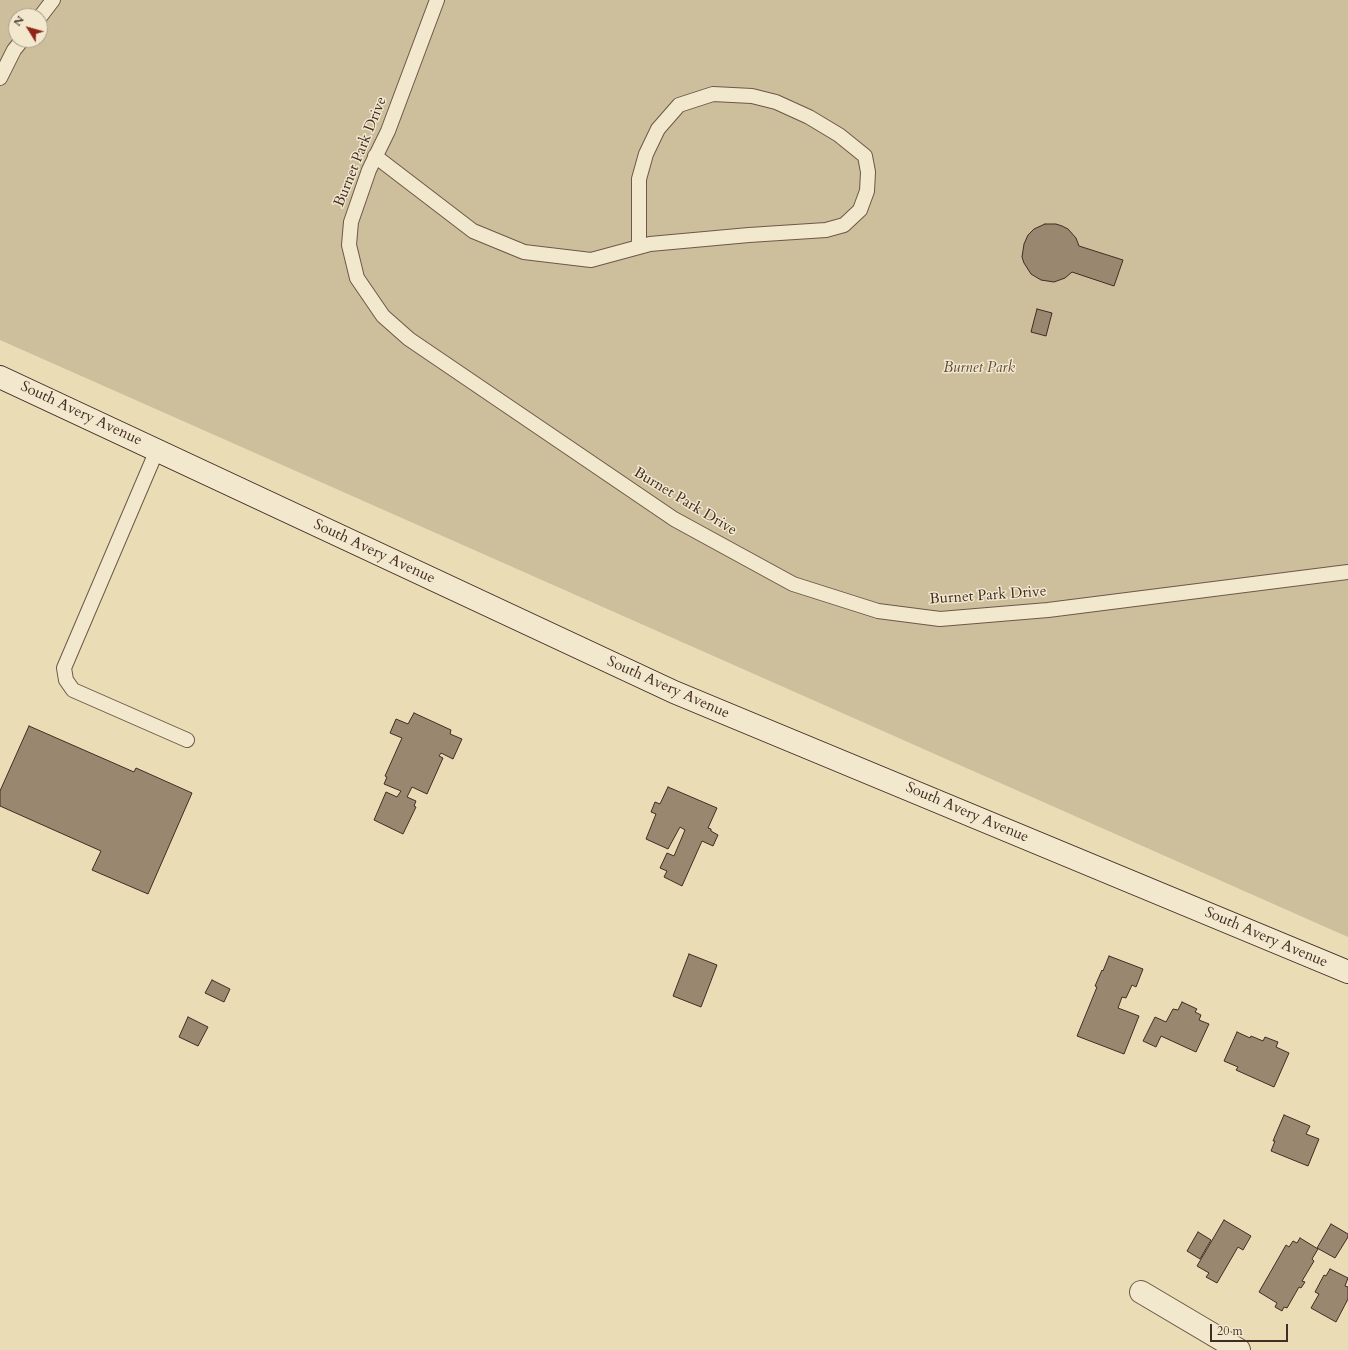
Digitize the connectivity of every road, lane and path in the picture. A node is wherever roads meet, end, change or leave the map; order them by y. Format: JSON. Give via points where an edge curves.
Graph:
{"nodes":[{"id":1,"x":53,"y":0,"type":"edge"},
{"id":2,"x":437,"y":0,"type":"edge"},
{"id":3,"x":47,"y":8,"type":"edge"},
{"id":4,"x":16,"y":48,"type":"edge"},
{"id":5,"x":0,"y":78,"type":"edge"},
{"id":6,"x":376,"y":156,"type":"junction"},
{"id":7,"x":639,"y":247,"type":"junction"},
{"id":8,"x":0,"y":377,"type":"edge"},
{"id":9,"x":157,"y":450,"type":"junction"},
{"id":10,"x":1348,"y":572,"type":"edge"},
{"id":11,"x":187,"y":740,"type":"dead end"},
{"id":12,"x":1348,"y":972,"type":"edge"},
{"id":13,"x":1141,"y":1292,"type":"dead end"},
{"id":14,"x":1239,"y":1350,"type":"edge"}],
"edges":[{"from":1,"to":3,"type":"lane"},
{"from":2,"to":6,"type":"lane","name":"Burnet Park Drive","via":[[388,131]]},
{"from":4,"to":5,"type":"lane"},
{"from":6,"to":7,"type":"lane","via":[[473,230],[524,252],[591,260]]},
{"from":6,"to":10,"type":"lane","name":"Burnet Park Drive","via":[[351,222],[349,245],[357,278],[383,316],[409,339],[674,519],[793,584],[878,611],[940,619],[1048,610]]},
{"from":7,"to":7,"type":"lane","via":[[639,179],[646,154],[658,129],[679,105],[713,94],[752,96],[776,102],[833,131],[865,156],[868,172],[867,191],[860,210],[844,225],[826,230]]},
{"from":8,"to":9,"type":"street","name":"South Avery Avenue"},
{"from":9,"to":11,"type":"lane","via":[[64,668],[66,680],[73,690]]},
{"from":9,"to":12,"type":"street","name":"South Avery Avenue","via":[[674,692]]},
{"from":13,"to":14,"type":"street"}]}
